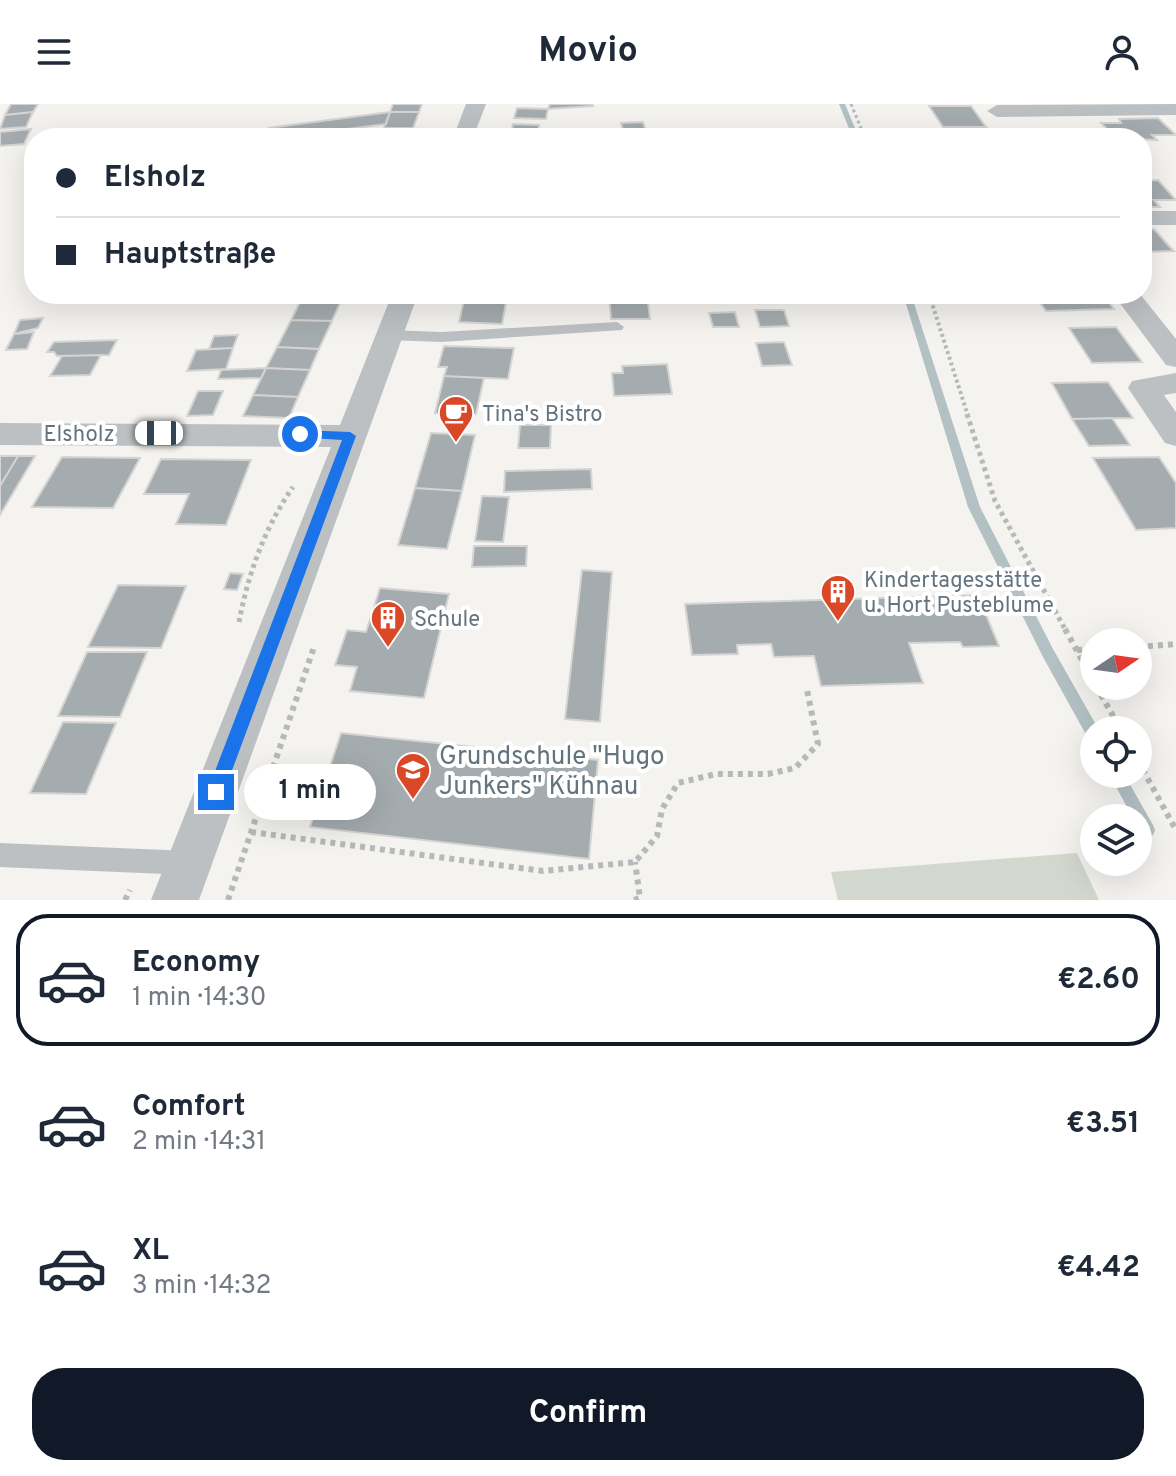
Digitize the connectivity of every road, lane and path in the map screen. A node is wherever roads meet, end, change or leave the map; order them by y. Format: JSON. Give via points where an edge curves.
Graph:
{"nodes":[{"id":1,"x":476,"y":104,"type":"edge"},
{"id":2,"x":851,"y":104,"type":"edge"},
{"id":3,"x":994,"y":108,"type":"edge"},
{"id":4,"x":1176,"y":109,"type":"edge"},
{"id":5,"x":467,"y":128,"type":"edge"},
{"id":6,"x":861,"y":128,"type":"edge"},
{"id":7,"x":1011,"y":128,"type":"edge"},
{"id":8,"x":1152,"y":218,"type":"edge"},
{"id":9,"x":1176,"y":218,"type":"edge"},
{"id":10,"x":401,"y":304,"type":"edge"},
{"id":11,"x":932,"y":304,"type":"edge"},
{"id":12,"x":1134,"y":304,"type":"edge"},
{"id":13,"x":617,"y":327,"type":"dead end"},
{"id":14,"x":389,"y":335,"type":"junction"},
{"id":15,"x":1176,"y":358,"type":"edge"},
{"id":16,"x":1176,"y":383,"type":"edge"},
{"id":17,"x":0,"y":434,"type":"edge"},
{"id":18,"x":1176,"y":435,"type":"edge"},
{"id":19,"x":350,"y":436,"type":"junction"},
{"id":20,"x":1176,"y":644,"type":"edge"},
{"id":21,"x":1152,"y":646,"type":"edge"},
{"id":22,"x":1077,"y":650,"type":"junction"},
{"id":23,"x":1080,"y":650,"type":"edge"},
{"id":24,"x":1080,"y":656,"type":"edge"},
{"id":25,"x":807,"y":690,"type":"dead end"},
{"id":26,"x":1152,"y":786,"type":"edge"},
{"id":27,"x":1176,"y":830,"type":"edge"},
{"id":28,"x":251,"y":832,"type":"dead end"},
{"id":29,"x":0,"y":855,"type":"edge"},
{"id":30,"x":635,"y":862,"type":"junction"},
{"id":31,"x":182,"y":881,"type":"edge"},
{"id":32,"x":634,"y":900,"type":"edge"}],
"edges":[{"from":1,"to":5,"type":"street"},
{"from":2,"to":6,"type":"path"},
{"from":3,"to":4,"type":"street"},
{"from":3,"to":7,"type":"street"},
{"from":8,"to":9,"type":"street"},
{"from":10,"to":14,"type":"street"},
{"from":11,"to":22,"type":"path","via":[[995,501]]},
{"from":12,"to":15,"type":"street"},
{"from":13,"to":14,"type":"lane"},
{"from":14,"to":19,"type":"street"},
{"from":16,"to":18,"type":"street","via":[[1143,388]]},
{"from":17,"to":19,"type":"street","name":"Elsholz"},
{"from":19,"to":31,"type":"street"},
{"from":20,"to":21,"type":"path"},
{"from":22,"to":23,"type":"path"},
{"from":22,"to":24,"type":"path"},
{"from":25,"to":30,"type":"path","via":[[818,744],[795,768],[716,774],[678,783],[662,809],[657,836]]},
{"from":26,"to":27,"type":"path"},
{"from":28,"to":30,"type":"path","via":[[543,871]]},
{"from":29,"to":31,"type":"lane"},
{"from":30,"to":32,"type":"path","via":[[640,898]]}]}
